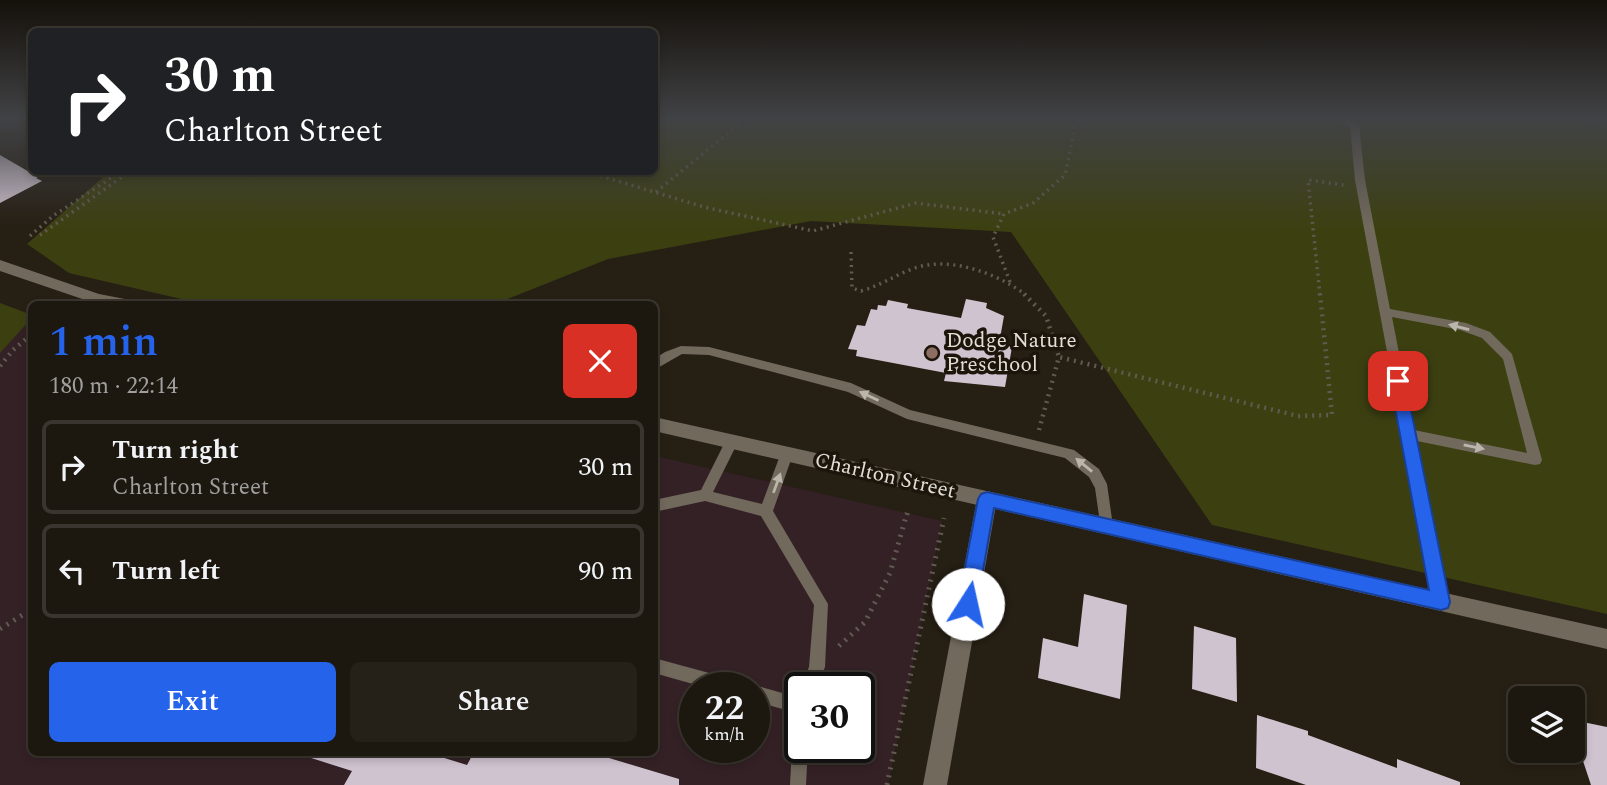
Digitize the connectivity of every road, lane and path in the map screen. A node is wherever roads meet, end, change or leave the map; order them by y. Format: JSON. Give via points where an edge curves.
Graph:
{"nodes":[{"id":1,"x":703,"y":154,"type":"edge"},
{"id":2,"x":1069,"y":154,"type":"edge"},
{"id":3,"x":1358,"y":154,"type":"edge"},
{"id":4,"x":116,"y":175,"type":"edge"},
{"id":5,"x":125,"y":175,"type":"edge"},
{"id":6,"x":598,"y":175,"type":"edge"},
{"id":7,"x":1362,"y":188,"type":"junction"},
{"id":8,"x":656,"y":192,"type":"junction"},
{"id":9,"x":1004,"y":214,"type":"junction"},
{"id":10,"x":40,"y":235,"type":"dead end"},
{"id":11,"x":30,"y":236,"type":"dead end"},
{"id":12,"x":851,"y":251,"type":"dead end"},
{"id":13,"x":0,"y":265,"type":"edge"},
{"id":14,"x":1010,"y":283,"type":"junction"},
{"id":15,"x":108,"y":301,"type":"edge"},
{"id":16,"x":1385,"y":313,"type":"junction"},
{"id":17,"x":28,"y":338,"type":"edge"},
{"id":18,"x":1059,"y":357,"type":"junction"},
{"id":19,"x":658,"y":363,"type":"edge"},
{"id":20,"x":0,"y":366,"type":"edge"},
{"id":21,"x":658,"y":425,"type":"edge"},
{"id":22,"x":1407,"y":434,"type":"junction"},
{"id":23,"x":732,"y":442,"type":"junction"},
{"id":24,"x":1035,"y":444,"type":"junction"},
{"id":25,"x":788,"y":454,"type":"junction"},
{"id":26,"x":705,"y":495,"type":"junction"},
{"id":27,"x":987,"y":499,"type":"junction"},
{"id":28,"x":658,"y":505,"type":"edge"},
{"id":29,"x":908,"y":510,"type":"dead end"},
{"id":30,"x":766,"y":511,"type":"junction"},
{"id":31,"x":944,"y":518,"type":"dead end"},
{"id":32,"x":1106,"y":526,"type":"junction"},
{"id":33,"x":1441,"y":602,"type":"junction"},
{"id":34,"x":28,"y":611,"type":"edge"},
{"id":35,"x":0,"y":629,"type":"edge"},
{"id":36,"x":1607,"y":639,"type":"edge"},
{"id":37,"x":658,"y":666,"type":"edge"},
{"id":38,"x":817,"y":667,"type":"junction"},
{"id":39,"x":679,"y":672,"type":"edge"},
{"id":40,"x":815,"y":672,"type":"edge"},
{"id":41,"x":799,"y":763,"type":"edge"},
{"id":42,"x":798,"y":785,"type":"edge"},
{"id":43,"x":887,"y":785,"type":"edge"},
{"id":44,"x":935,"y":785,"type":"edge"}],
"edges":[{"from":1,"to":8,"type":"path"},
{"from":2,"to":9,"type":"path","via":[[1065,175],[1033,203]]},
{"from":3,"to":7,"type":"lane"},
{"from":4,"to":11,"type":"path"},
{"from":5,"to":10,"type":"path"},
{"from":6,"to":8,"type":"path"},
{"from":7,"to":16,"type":"lane"},
{"from":7,"to":18,"type":"path","via":[[1308,180],[1332,415],[1298,416]]},
{"from":8,"to":9,"type":"path","via":[[813,231],[916,203]]},
{"from":9,"to":14,"type":"path","via":[[993,237]]},
{"from":12,"to":14,"type":"path","via":[[852,288],[861,291],[932,264],[956,266]]},
{"from":13,"to":15,"type":"street"},
{"from":14,"to":18,"type":"path","via":[[1045,312]]},
{"from":16,"to":22,"type":"lane"},
{"from":22,"to":16,"type":"lane","one_way":true,"via":[[1535,460],[1508,357],[1486,335],[1462,326]]},
{"from":17,"to":20,"type":"path"},
{"from":18,"to":24,"type":"path"},
{"from":24,"to":19,"type":"lane","one_way":true,"via":[[907,414],[851,388],[709,351],[681,350]]},
{"from":21,"to":23,"type":"street","name":"Charlton Street"},
{"from":22,"to":33,"type":"lane"},
{"from":23,"to":25,"type":"street","name":"Charlton Street"},
{"from":23,"to":26,"type":"lane"},
{"from":32,"to":24,"type":"lane","one_way":true,"via":[[1102,488],[1094,473],[1069,454]]},
{"from":25,"to":27,"type":"street","name":"Charlton Street"},
{"from":30,"to":25,"type":"lane","one_way":true},
{"from":26,"to":28,"type":"lane"},
{"from":26,"to":30,"type":"lane"},
{"from":27,"to":32,"type":"street","name":"Charlton Street"},
{"from":27,"to":44,"type":"street"},
{"from":29,"to":38,"type":"path","via":[[890,573],[865,622]]},
{"from":30,"to":38,"type":"lane","via":[[821,604]]},
{"from":31,"to":43,"type":"path"},
{"from":32,"to":33,"type":"street","name":"Charlton Street"},
{"from":33,"to":36,"type":"street","name":"Charlton Street"},
{"from":34,"to":35,"type":"path"},
{"from":37,"to":39,"type":"lane"},
{"from":38,"to":40,"type":"lane"},
{"from":41,"to":42,"type":"lane"}]}
